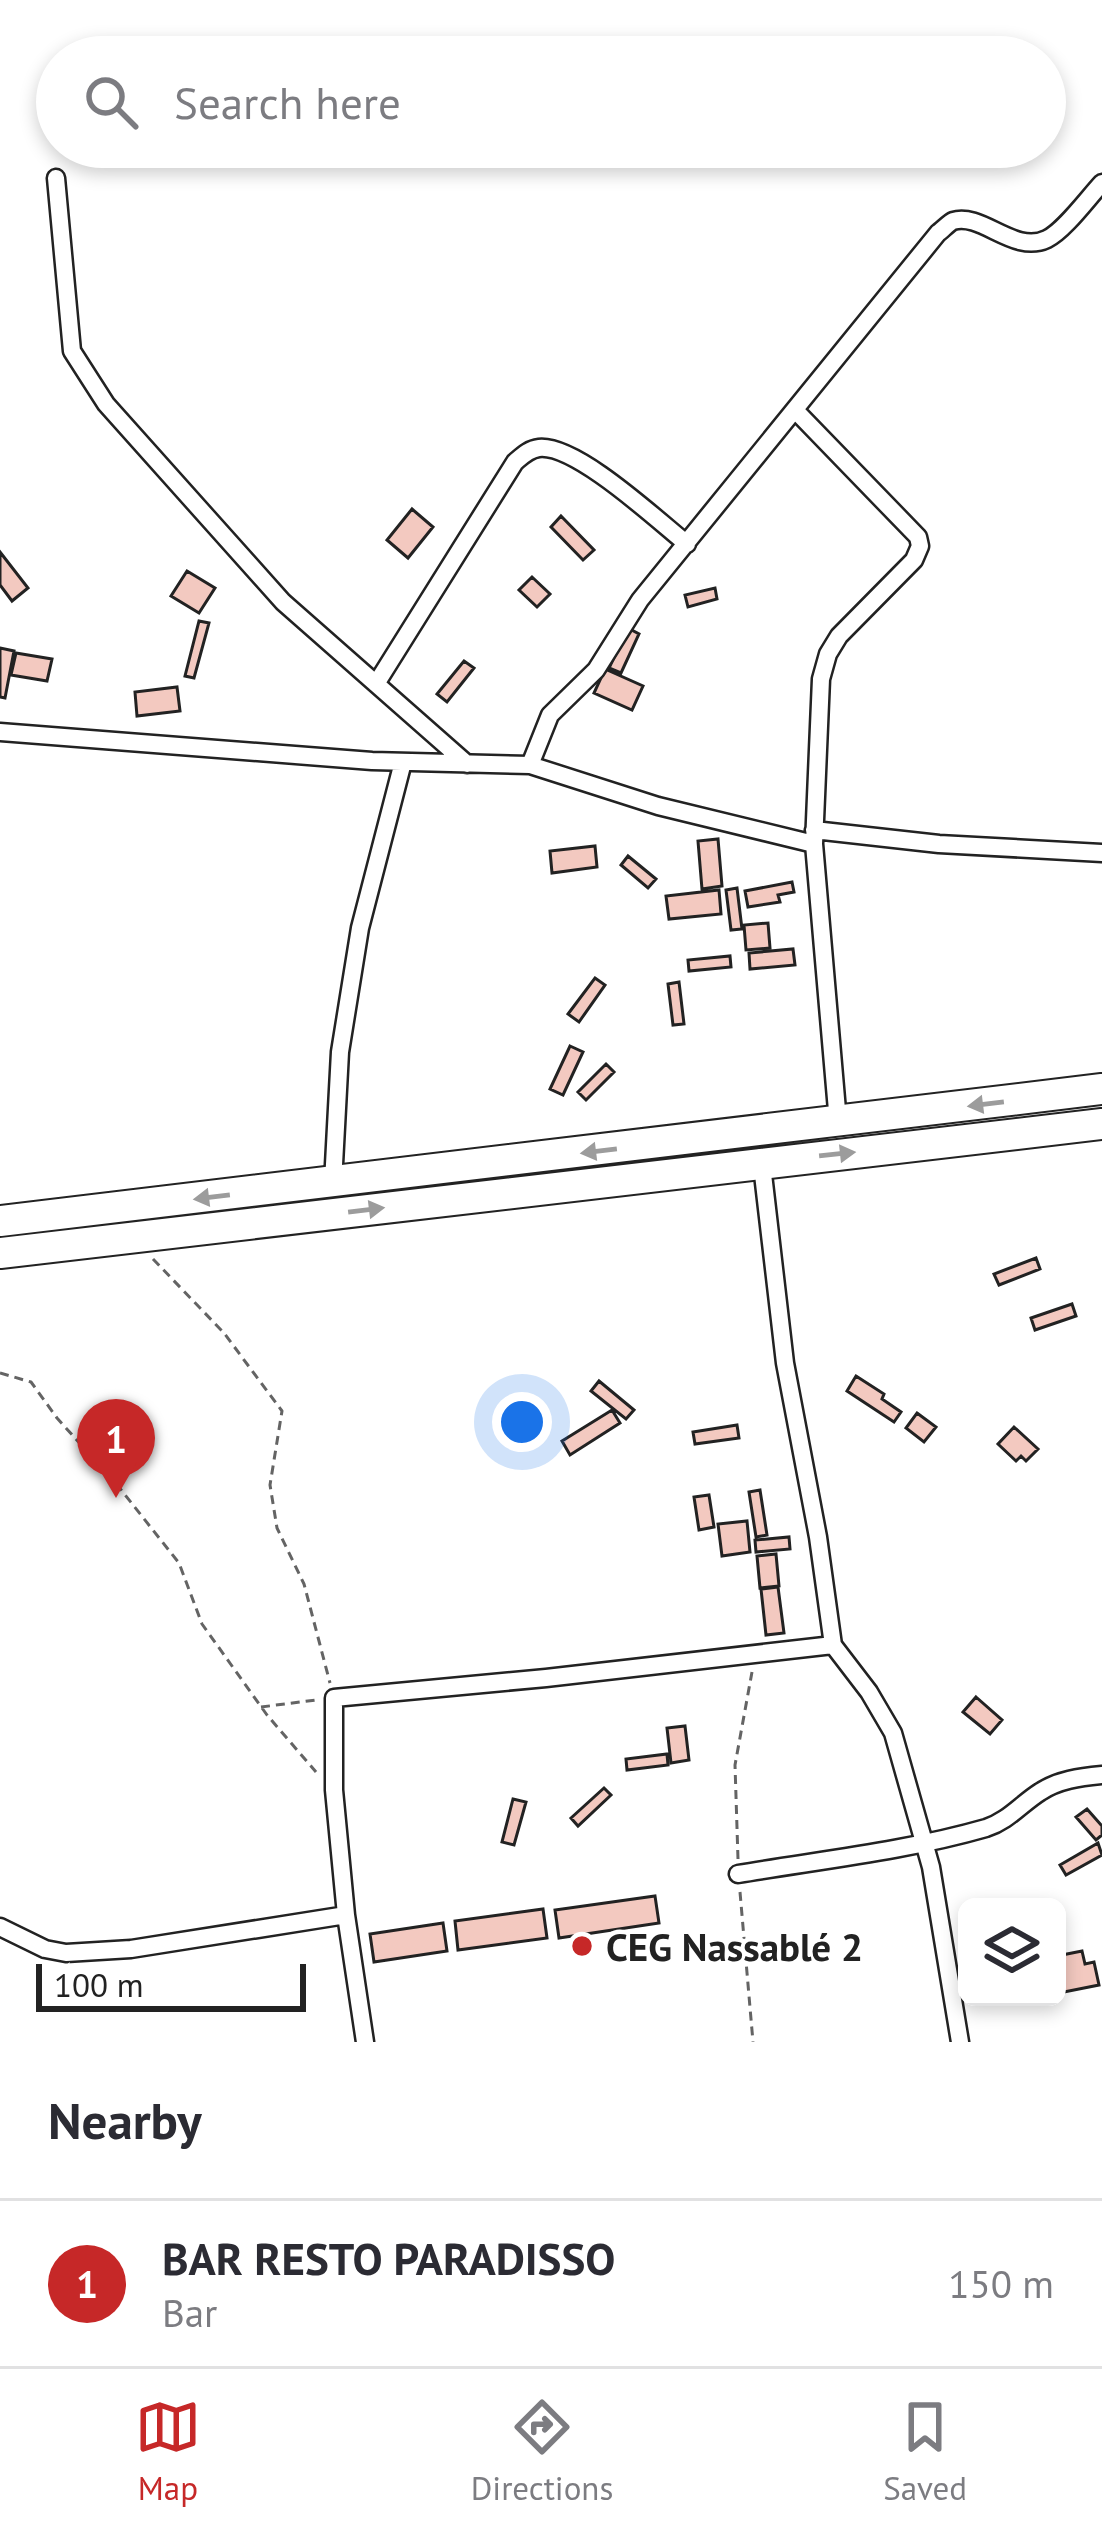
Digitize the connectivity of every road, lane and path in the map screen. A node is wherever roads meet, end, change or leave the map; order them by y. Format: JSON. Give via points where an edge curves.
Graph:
{"nodes":[{"id":1,"x":56,"y":178,"type":"dead end"},
{"id":2,"x":1102,"y":183,"type":"edge"},
{"id":3,"x":795,"y":410,"type":"junction"},
{"id":4,"x":687,"y":544,"type":"junction"},
{"id":5,"x":376,"y":684,"type":"junction"},
{"id":6,"x":0,"y":732,"type":"edge"},
{"id":7,"x":403,"y":762,"type":"junction"},
{"id":8,"x":467,"y":764,"type":"junction"},
{"id":9,"x":530,"y":765,"type":"junction"},
{"id":10,"x":814,"y":837,"type":"junction"},
{"id":11,"x":1102,"y":854,"type":"edge"},
{"id":12,"x":1102,"y":1089,"type":"edge"},
{"id":13,"x":838,"y":1122,"type":"junction"},
{"id":14,"x":1102,"y":1124,"type":"edge"},
{"id":15,"x":759,"y":1147,"type":"junction"},
{"id":16,"x":333,"y":1184,"type":"junction"},
{"id":17,"x":0,"y":1221,"type":"edge"},
{"id":18,"x":114,"y":1240,"type":"junction"},
{"id":19,"x":0,"y":1253,"type":"edge"},
{"id":20,"x":0,"y":1373,"type":"edge"},
{"id":21,"x":833,"y":1645,"type":"junction"},
{"id":22,"x":754,"y":1652,"type":"junction"},
{"id":23,"x":334,"y":1698,"type":"junction"},
{"id":24,"x":261,"y":1707,"type":"junction"},
{"id":25,"x":1102,"y":1775,"type":"edge"},
{"id":26,"x":334,"y":1790,"type":"junction"},
{"id":27,"x":925,"y":1843,"type":"junction"},
{"id":28,"x":738,"y":1874,"type":"junction"},
{"id":29,"x":346,"y":1915,"type":"junction"},
{"id":30,"x":0,"y":1927,"type":"edge"},
{"id":31,"x":365,"y":2042,"type":"edge"},
{"id":32,"x":753,"y":2042,"type":"edge"},
{"id":33,"x":960,"y":2042,"type":"edge"}],
"edges":[{"from":1,"to":5,"type":"street","via":[[72,350],[88,381],[283,602]]},
{"from":2,"to":3,"type":"street","via":[[1051,238],[1032,244],[952,221]]},
{"from":3,"to":4,"type":"street"},
{"from":3,"to":10,"type":"street","via":[[920,546],[828,653]]},
{"from":4,"to":5,"type":"street","via":[[590,466],[544,446],[530,449]]},
{"from":4,"to":9,"type":"street","via":[[596,670],[550,716]]},
{"from":5,"to":8,"type":"street"},
{"from":6,"to":7,"type":"street"},
{"from":7,"to":8,"type":"street"},
{"from":7,"to":16,"type":"street","via":[[360,928],[340,1052]]},
{"from":8,"to":9,"type":"street"},
{"from":9,"to":10,"type":"street","via":[[658,806]]},
{"from":10,"to":11,"type":"street"},
{"from":10,"to":13,"type":"street"},
{"from":12,"to":13,"type":"highway","one_way":true},
{"from":13,"to":15,"type":"highway"},
{"from":15,"to":14,"type":"highway","one_way":true},
{"from":15,"to":16,"type":"highway","one_way":true},
{"from":18,"to":15,"type":"highway","one_way":true},
{"from":15,"to":21,"type":"street","via":[[785,1363]]},
{"from":16,"to":17,"type":"highway","one_way":true},
{"from":18,"to":19,"type":"highway"},
{"from":18,"to":23,"type":"path","via":[[159,1262],[282,1411],[270,1485],[277,1528],[304,1585]]},
{"from":20,"to":24,"type":"path","via":[[31,1382],[155,1532],[179,1563],[202,1624]]},
{"from":21,"to":22,"type":"street"},
{"from":21,"to":27,"type":"street","via":[[893,1733]]},
{"from":22,"to":23,"type":"street"},
{"from":22,"to":28,"type":"path","via":[[734,1765]]},
{"from":23,"to":24,"type":"path"},
{"from":23,"to":26,"type":"street"},
{"from":24,"to":26,"type":"path"},
{"from":25,"to":27,"type":"street","via":[[1043,1790],[992,1826]]},
{"from":26,"to":29,"type":"street"},
{"from":27,"to":28,"type":"street"},
{"from":27,"to":33,"type":"street"},
{"from":28,"to":32,"type":"path"},
{"from":29,"to":30,"type":"street","via":[[65,1953]]},
{"from":29,"to":31,"type":"street"}]}
